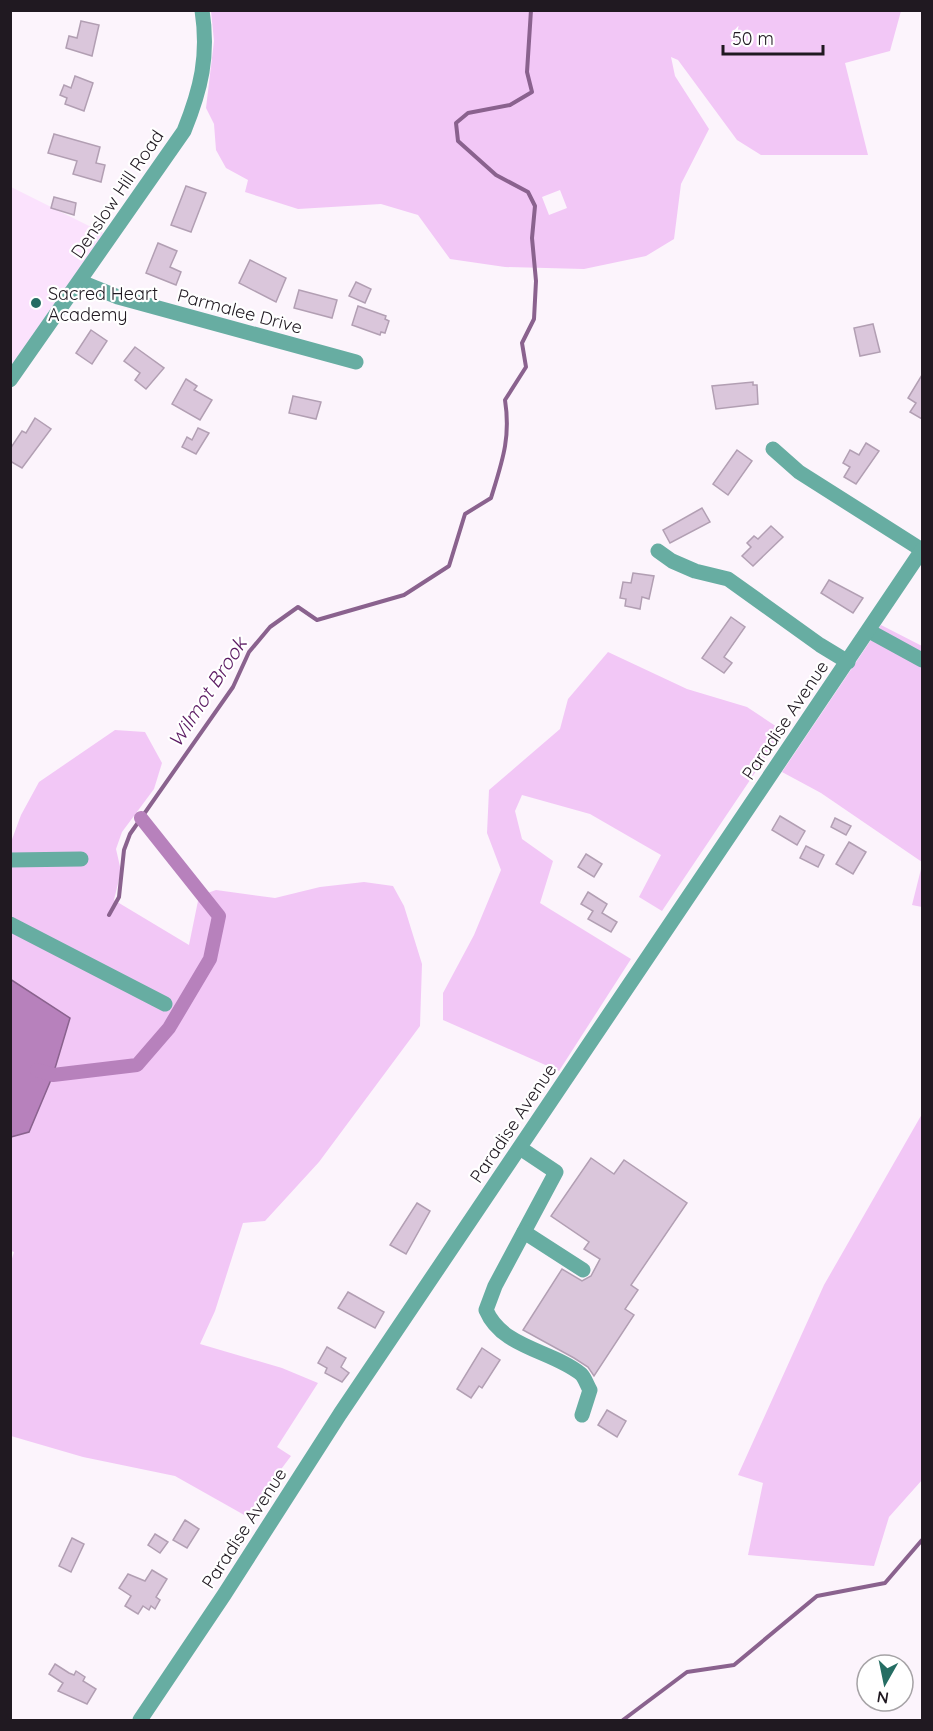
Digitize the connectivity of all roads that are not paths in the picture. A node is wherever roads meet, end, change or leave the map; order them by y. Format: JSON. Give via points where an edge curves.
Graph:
{"nodes":[{"id":1,"x":202,"y":10,"type":"edge"},
{"id":2,"x":81,"y":282,"type":"junction"},
{"id":3,"x":356,"y":362,"type":"dead end"},
{"id":4,"x":10,"y":380,"type":"edge"},
{"id":5,"x":773,"y":448,"type":"dead end"},
{"id":6,"x":922,"y":550,"type":"edge"},
{"id":7,"x":658,"y":551,"type":"dead end"},
{"id":8,"x":869,"y":631,"type":"junction"},
{"id":9,"x":922,"y":660,"type":"edge"},
{"id":10,"x":848,"y":662,"type":"junction"},
{"id":11,"x":81,"y":859,"type":"dead end"},
{"id":12,"x":10,"y":860,"type":"edge"},
{"id":13,"x":10,"y":924,"type":"edge"},
{"id":14,"x":165,"y":1004,"type":"dead end"},
{"id":15,"x":520,"y":1148,"type":"junction"},
{"id":16,"x":524,"y":1232,"type":"junction"},
{"id":17,"x":584,"y":1270,"type":"dead end"},
{"id":18,"x":582,"y":1415,"type":"dead end"},
{"id":19,"x":140,"y":1720,"type":"edge"}],
"edges":[{"from":1,"to":2,"type":"street","name":"Denslow Hill Road","via":[[205,67],[184,131]]},
{"from":2,"to":3,"type":"street","name":"Parmalee Drive","via":[[118,297]]},
{"from":2,"to":4,"type":"street","name":"Denslow Hill Road"},
{"from":5,"to":6,"type":"street","via":[[799,472]]},
{"from":6,"to":8,"type":"street","name":"Paradise Avenue"},
{"from":7,"to":10,"type":"street","via":[[687,568],[728,579]]},
{"from":8,"to":9,"type":"street"},
{"from":8,"to":10,"type":"street","name":"Paradise Avenue"},
{"from":10,"to":15,"type":"street","name":"Paradise Avenue"},
{"from":11,"to":12,"type":"street"},
{"from":13,"to":14,"type":"street"},
{"from":15,"to":16,"type":"street","via":[[556,1172]]},
{"from":15,"to":19,"type":"street","name":"Paradise Avenue"},
{"from":16,"to":17,"type":"street"},
{"from":16,"to":18,"type":"street","via":[[486,1310],[492,1323],[516,1341],[582,1375],[590,1390]]}]}
